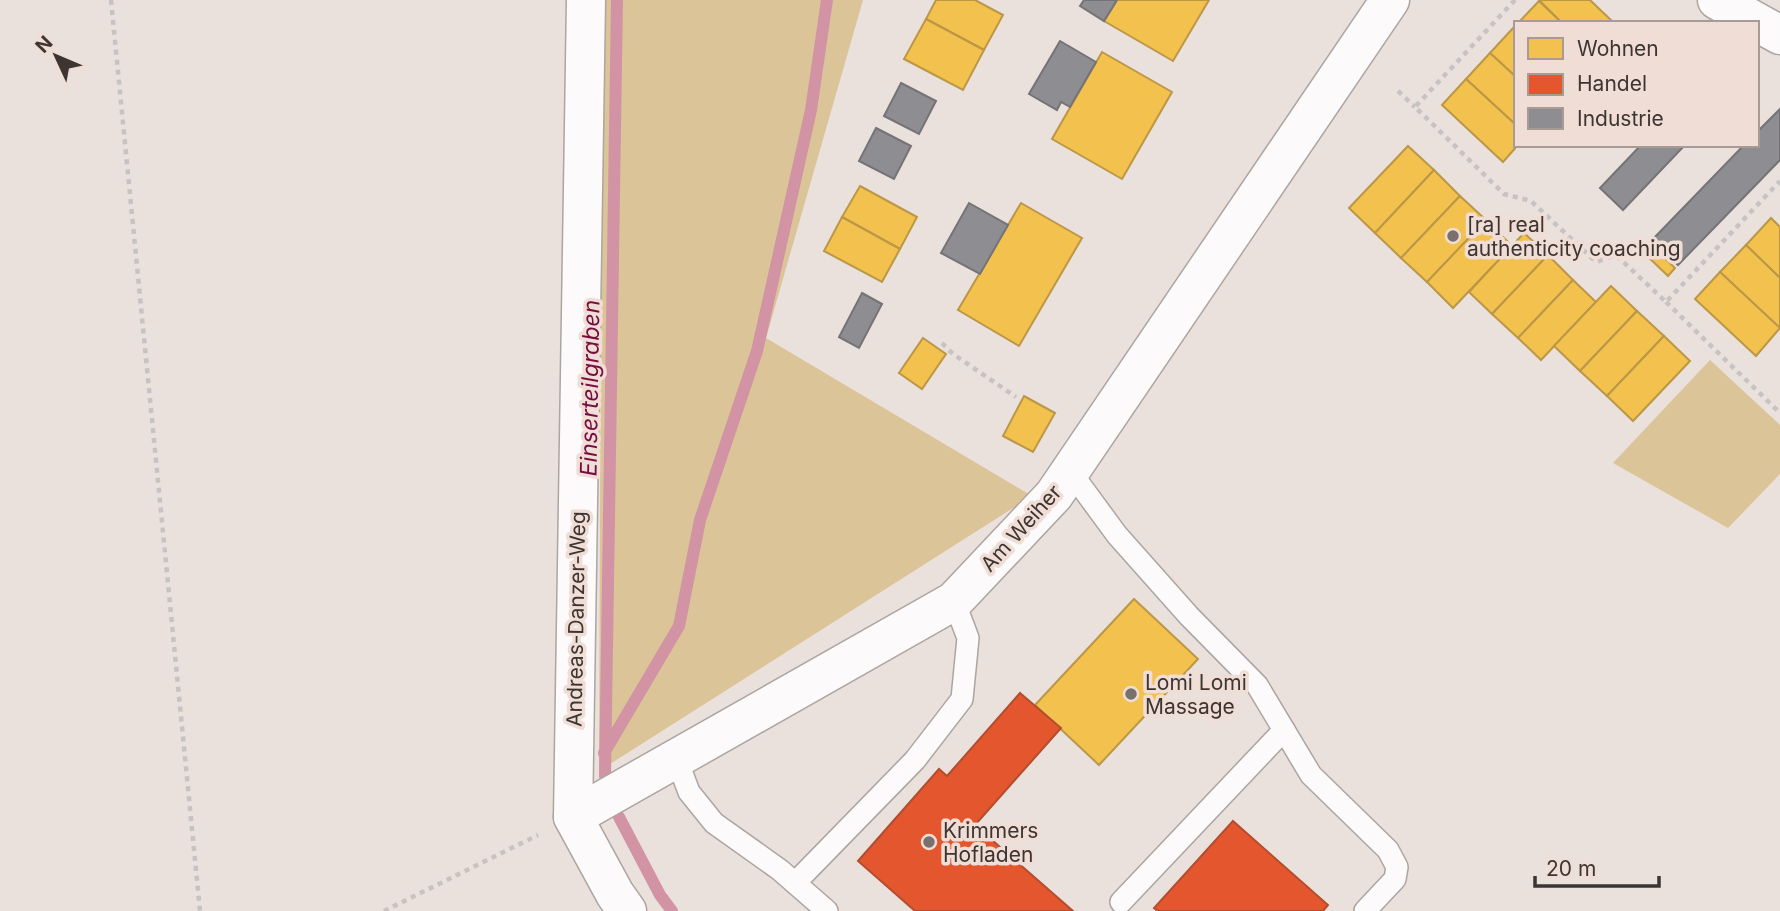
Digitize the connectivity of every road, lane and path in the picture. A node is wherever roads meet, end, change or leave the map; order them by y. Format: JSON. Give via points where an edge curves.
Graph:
{"nodes":[{"id":1,"x":111,"y":0,"type":"edge"},
{"id":2,"x":586,"y":0,"type":"edge"},
{"id":3,"x":1390,"y":0,"type":"edge"},
{"id":4,"x":1515,"y":0,"type":"edge"},
{"id":5,"x":1717,"y":0,"type":"edge"},
{"id":6,"x":1754,"y":21,"type":"edge"},
{"id":7,"x":1759,"y":24,"type":"edge"},
{"id":8,"x":1780,"y":36,"type":"edge"},
{"id":9,"x":1398,"y":91,"type":"dead end"},
{"id":10,"x":1415,"y":107,"type":"junction"},
{"id":11,"x":1780,"y":181,"type":"edge"},
{"id":12,"x":1626,"y":244,"type":"dead end"},
{"id":13,"x":1616,"y":255,"type":"junction"},
{"id":14,"x":1666,"y":302,"type":"junction"},
{"id":15,"x":942,"y":343,"type":"dead end"},
{"id":16,"x":1016,"y":397,"type":"dead end"},
{"id":17,"x":1780,"y":413,"type":"edge"},
{"id":18,"x":1070,"y":471,"type":"junction"},
{"id":19,"x":954,"y":601,"type":"junction"},
{"id":20,"x":1284,"y":730,"type":"junction"},
{"id":21,"x":677,"y":760,"type":"junction"},
{"id":22,"x":573,"y":817,"type":"junction"},
{"id":23,"x":795,"y":883,"type":"junction"},
{"id":24,"x":1121,"y":902,"type":"dead end"},
{"id":25,"x":200,"y":911,"type":"edge"},
{"id":26,"x":384,"y":911,"type":"edge"},
{"id":27,"x":627,"y":911,"type":"edge"},
{"id":28,"x":827,"y":911,"type":"edge"},
{"id":29,"x":1365,"y":911,"type":"edge"}],
"edges":[{"from":1,"to":25,"type":"path"},
{"from":2,"to":22,"type":"street","name":"Andreas-Danzer-Weg"},
{"from":3,"to":18,"type":"street","name":"Am Weiher"},
{"from":4,"to":10,"type":"path"},
{"from":5,"to":6,"type":"street"},
{"from":7,"to":8,"type":"street"},
{"from":9,"to":10,"type":"path"},
{"from":10,"to":13,"type":"path","via":[[1504,194],[1531,201],[1596,262]]},
{"from":11,"to":14,"type":"path"},
{"from":12,"to":13,"type":"path"},
{"from":13,"to":14,"type":"path"},
{"from":14,"to":17,"type":"path"},
{"from":15,"to":16,"type":"path"},
{"from":18,"to":19,"type":"street","name":"Am Weiher","via":[[1054,495]]},
{"from":18,"to":20,"type":"lane","via":[[1117,535],[1257,685]]},
{"from":19,"to":21,"type":"street","name":"Am Weiher"},
{"from":19,"to":23,"type":"lane","via":[[968,638],[962,698],[915,761]]},
{"from":20,"to":24,"type":"lane"},
{"from":20,"to":29,"type":"lane","via":[[1311,775],[1388,850],[1397,867],[1395,879]]},
{"from":21,"to":22,"type":"street","name":"Am Weiher"},
{"from":21,"to":23,"type":"lane","via":[[689,792],[714,823]]},
{"from":22,"to":26,"type":"path"},
{"from":22,"to":27,"type":"street"},
{"from":23,"to":28,"type":"lane"}]}
